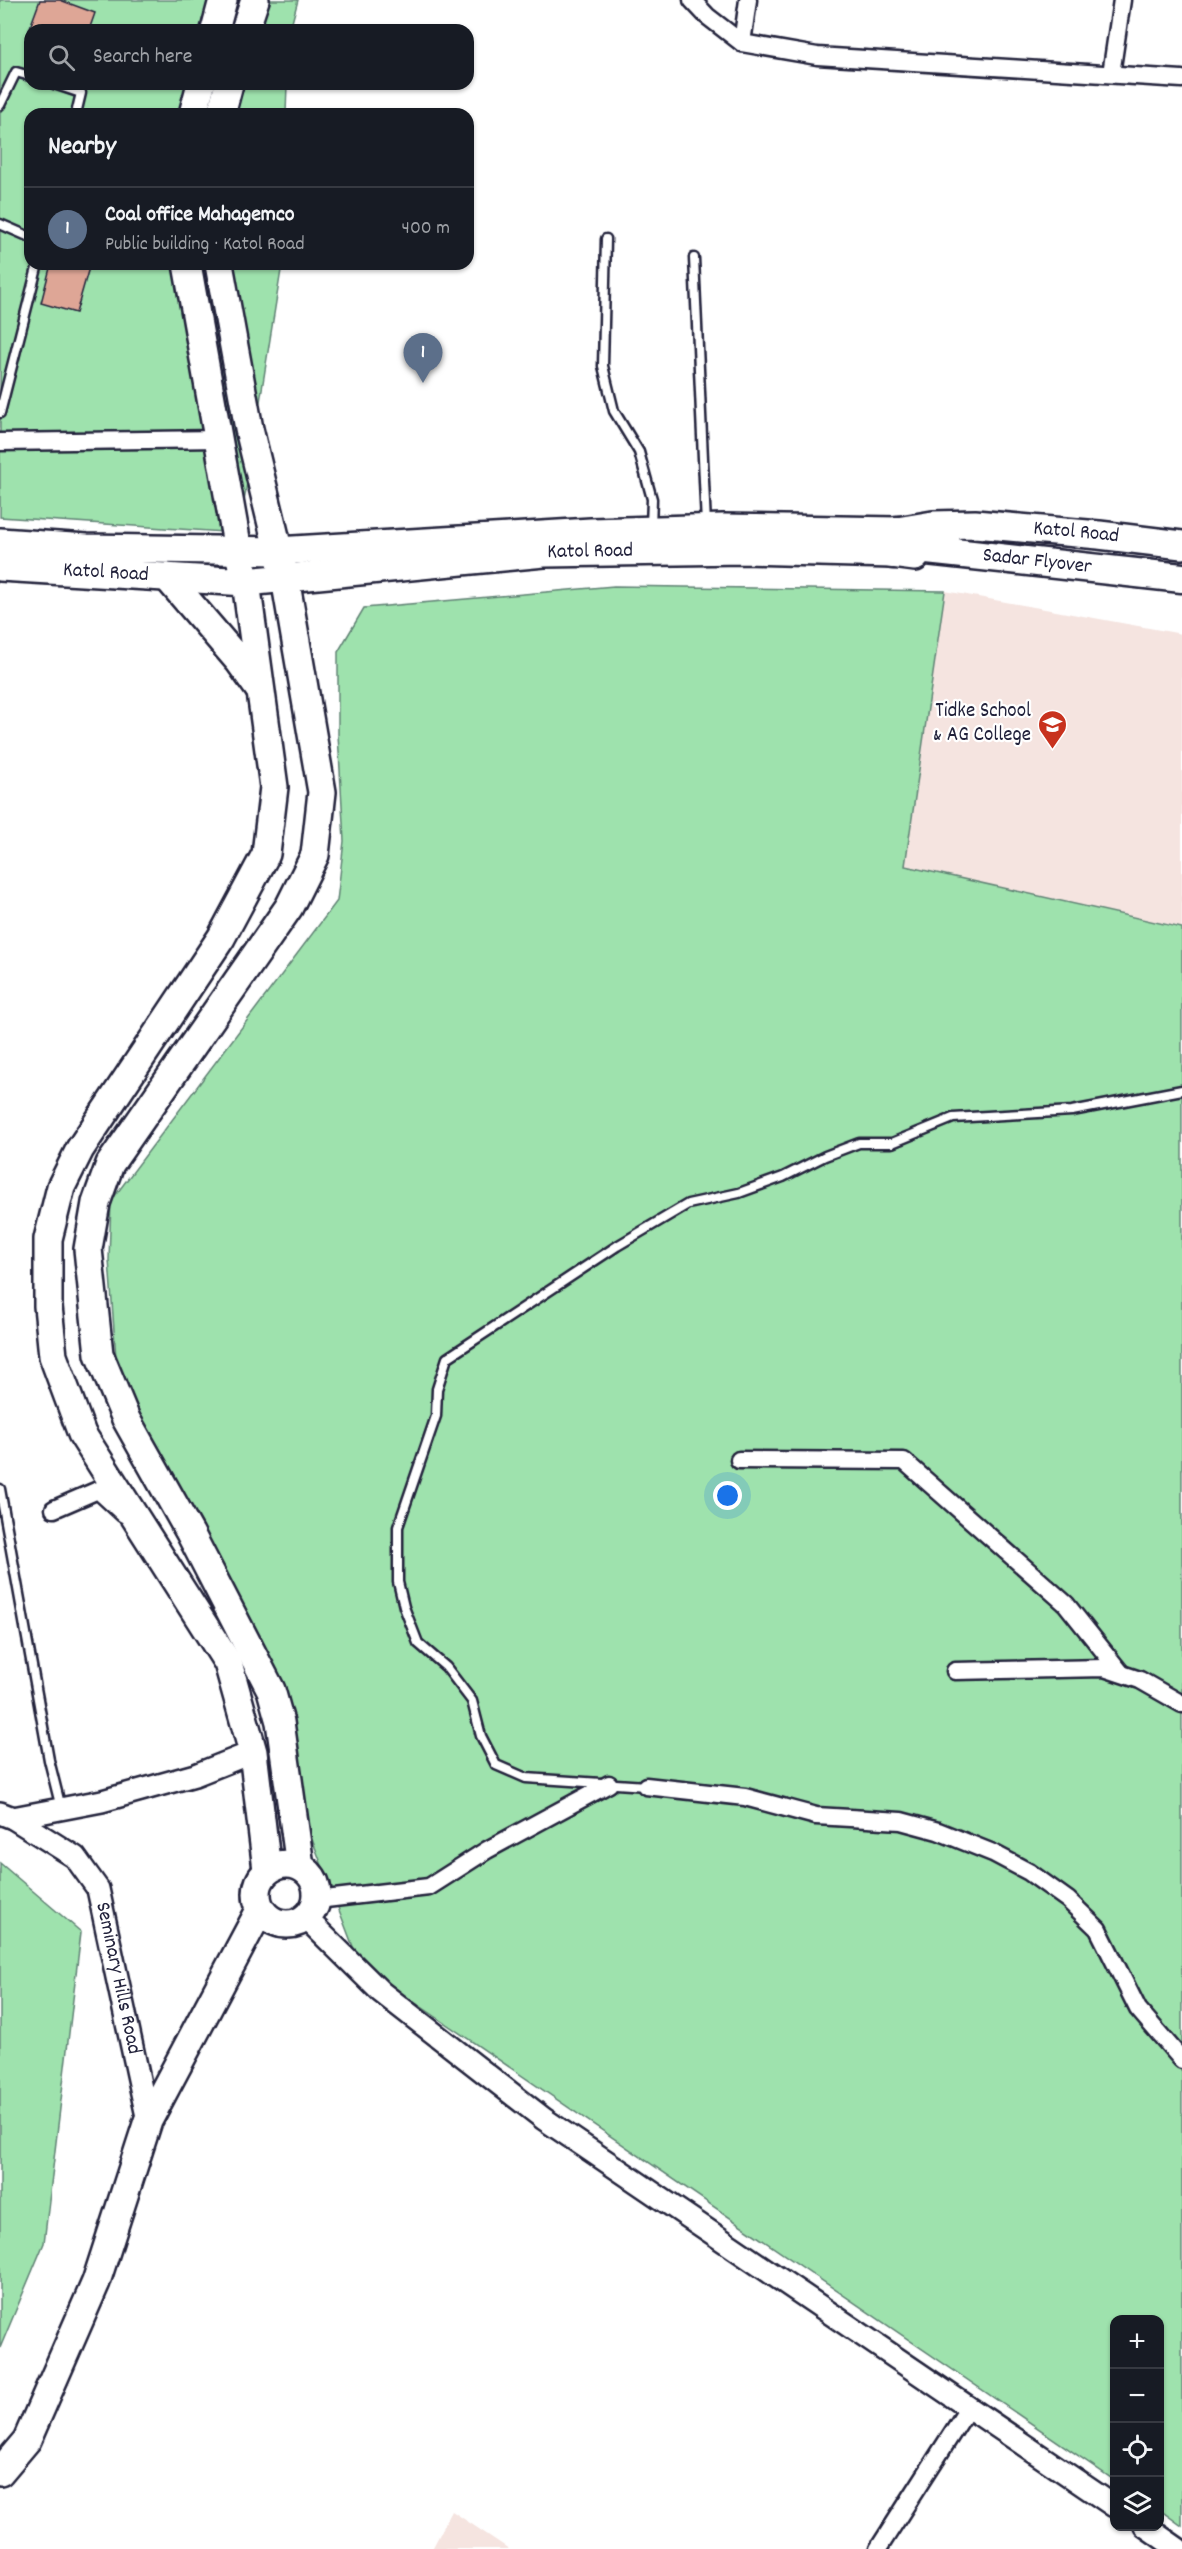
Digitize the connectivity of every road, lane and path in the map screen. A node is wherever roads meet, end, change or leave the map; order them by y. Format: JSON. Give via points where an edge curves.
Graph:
{"nodes":[{"id":1,"x":223,"y":0,"type":"edge"},
{"id":2,"x":255,"y":0,"type":"edge"},
{"id":3,"x":692,"y":0,"type":"edge"},
{"id":4,"x":748,"y":0,"type":"edge"},
{"id":5,"x":1122,"y":0,"type":"edge"},
{"id":6,"x":217,"y":24,"type":"edge"},
{"id":7,"x":248,"y":24,"type":"edge"},
{"id":8,"x":742,"y":43,"type":"junction"},
{"id":9,"x":24,"y":74,"type":"edge"},
{"id":10,"x":1111,"y":74,"type":"junction"},
{"id":11,"x":1182,"y":79,"type":"edge"},
{"id":12,"x":72,"y":90,"type":"edge"},
{"id":13,"x":199,"y":90,"type":"edge"},
{"id":14,"x":227,"y":90,"type":"edge"},
{"id":15,"x":0,"y":105,"type":"edge"},
{"id":16,"x":77,"y":108,"type":"edge"},
{"id":17,"x":195,"y":108,"type":"edge"},
{"id":18,"x":223,"y":108,"type":"edge"},
{"id":19,"x":0,"y":224,"type":"edge"},
{"id":20,"x":24,"y":234,"type":"edge"},
{"id":21,"x":606,"y":239,"type":"dead end"},
{"id":22,"x":694,"y":258,"type":"dead end"},
{"id":23,"x":36,"y":270,"type":"edge"},
{"id":24,"x":188,"y":270,"type":"edge"},
{"id":25,"x":220,"y":270,"type":"edge"},
{"id":26,"x":0,"y":413,"type":"edge"},
{"id":27,"x":220,"y":439,"type":"junction"},
{"id":28,"x":0,"y":442,"type":"edge"},
{"id":29,"x":706,"y":529,"type":"junction"},
{"id":30,"x":651,"y":530,"type":"junction"},
{"id":31,"x":0,"y":542,"type":"edge"},
{"id":32,"x":894,"y":542,"type":"junction"},
{"id":33,"x":1182,"y":545,"type":"edge"},
{"id":34,"x":975,"y":546,"type":"junction"},
{"id":35,"x":238,"y":550,"type":"junction"},
{"id":36,"x":277,"y":551,"type":"junction"},
{"id":37,"x":1182,"y":566,"type":"edge"},
{"id":38,"x":0,"y":567,"type":"edge"},
{"id":39,"x":167,"y":577,"type":"junction"},
{"id":40,"x":285,"y":578,"type":"junction"},
{"id":41,"x":1182,"y":578,"type":"edge"},
{"id":42,"x":246,"y":582,"type":"junction"},
{"id":43,"x":1182,"y":592,"type":"edge"},
{"id":44,"x":261,"y":692,"type":"junction"},
{"id":45,"x":1182,"y":1090,"type":"edge"},
{"id":46,"x":739,"y":1460,"type":"dead end"},
{"id":47,"x":0,"y":1489,"type":"edge"},
{"id":48,"x":54,"y":1509,"type":"dead end"},
{"id":49,"x":141,"y":1528,"type":"junction"},
{"id":50,"x":955,"y":1671,"type":"dead end"},
{"id":51,"x":1120,"y":1673,"type":"junction"},
{"id":52,"x":1182,"y":1704,"type":"edge"},
{"id":53,"x":253,"y":1752,"type":"junction"},
{"id":54,"x":609,"y":1784,"type":"junction"},
{"id":55,"x":646,"y":1786,"type":"joint"},
{"id":56,"x":61,"y":1808,"type":"junction"},
{"id":57,"x":7,"y":1816,"type":"edge"},
{"id":58,"x":300,"y":1866,"type":"junction"},
{"id":59,"x":267,"y":1870,"type":"junction"},
{"id":60,"x":312,"y":1909,"type":"junction"},
{"id":61,"x":260,"y":1910,"type":"junction"},
{"id":62,"x":1182,"y":2060,"type":"edge"},
{"id":63,"x":148,"y":2121,"type":"junction"},
{"id":64,"x":969,"y":2407,"type":"junction"},
{"id":65,"x":0,"y":2472,"type":"edge"},
{"id":66,"x":1110,"y":2503,"type":"edge"},
{"id":67,"x":878,"y":2549,"type":"edge"}],
"edges":[{"from":1,"to":6,"type":"main road"},
{"from":2,"to":7,"type":"main road"},
{"from":3,"to":8,"type":"street"},
{"from":4,"to":8,"type":"street"},
{"from":5,"to":10,"type":"street"},
{"from":8,"to":10,"type":"street","via":[[817,56]]},
{"from":9,"to":15,"type":"lane","via":[[16,72]]},
{"from":10,"to":11,"type":"street"},
{"from":12,"to":16,"type":"lane","via":[[81,93]]},
{"from":13,"to":17,"type":"main road"},
{"from":14,"to":18,"type":"main road"},
{"from":19,"to":20,"type":"lane"},
{"from":21,"to":30,"type":"lane","via":[[603,366],[614,411],[639,452],[652,499]]},
{"from":22,"to":29,"type":"lane"},
{"from":23,"to":26,"type":"lane"},
{"from":24,"to":27,"type":"main road"},
{"from":25,"to":36,"type":"main road","via":[[249,429]]},
{"from":27,"to":28,"type":"street"},
{"from":27,"to":35,"type":"main road"},
{"from":29,"to":30,"type":"main road","name":"Katol Road"},
{"from":29,"to":32,"type":"main road","name":"Katol Road"},
{"from":30,"to":36,"type":"main road","name":"Katol Road"},
{"from":31,"to":35,"type":"main road","name":"Katol Road","via":[[87,548]]},
{"from":32,"to":33,"type":"main road","name":"Katol Road","via":[[933,525],[975,524]]},
{"from":32,"to":34,"type":"highway","name":"Sadar Flyover","via":[[927,550]]},
{"from":32,"to":40,"type":"main road","name":"Katol Road","via":[[744,550],[544,553]]},
{"from":32,"to":43,"type":"main road","name":"Katol Road"},
{"from":34,"to":37,"type":"highway","name":"Sadar Flyover"},
{"from":34,"to":41,"type":"highway","name":"Sadar Flyover"},
{"from":35,"to":36,"type":"main road","name":"Katol Road"},
{"from":35,"to":42,"type":"main road"},
{"from":36,"to":40,"type":"main road"},
{"from":38,"to":39,"type":"main road","name":"Katol Road"},
{"from":39,"to":42,"type":"main road","name":"Katol Road"},
{"from":39,"to":44,"type":"main road"},
{"from":40,"to":42,"type":"main road","name":"Katol Road"},
{"from":40,"to":58,"type":"main road","via":[[322,792],[315,855],[290,907],[110,1164],[96,1203],[88,1249],[99,1354],[126,1419],[271,1690],[280,1722]]},
{"from":42,"to":44,"type":"main road"},
{"from":44,"to":49,"type":"main road","via":[[274,787],[266,854],[221,938],[80,1149],[61,1187],[48,1239],[53,1356],[82,1434]]},
{"from":45,"to":54,"type":"lane","via":[[1072,1111],[953,1118],[892,1143],[859,1143],[739,1193],[688,1204],[626,1240],[447,1358],[437,1389],[436,1416],[398,1527],[398,1581],[404,1607],[418,1642],[446,1667],[472,1701],[481,1736],[496,1765],[526,1778]]},
{"from":46,"to":51,"type":"street","via":[[904,1461],[1066,1604]]},
{"from":47,"to":56,"type":"lane"},
{"from":48,"to":49,"type":"street","via":[[98,1490]]},
{"from":49,"to":53,"type":"main road","via":[[228,1663]]},
{"from":50,"to":51,"type":"street","via":[[1104,1668]]},
{"from":51,"to":52,"type":"street"},
{"from":53,"to":56,"type":"street","via":[[102,1802]]},
{"from":53,"to":59,"type":"main road"},
{"from":54,"to":55,"type":"lane"},
{"from":54,"to":60,"type":"street","via":[[487,1850],[429,1887]]},
{"from":55,"to":62,"type":"street","via":[[745,1797],[816,1816],[901,1821],[993,1853],[1029,1872],[1068,1900],[1098,1929],[1138,2009]]},
{"from":56,"to":57,"type":"street"},
{"from":57,"to":63,"type":"street","name":"Seminary Hills Road","via":[[75,1857],[98,1889]]},
{"from":58,"to":59,"type":"main road","via":[[283,1863]]},
{"from":58,"to":60,"type":"main road","via":[[317,1887]]},
{"from":59,"to":61,"type":"main road","via":[[258,1882],[255,1896]]},
{"from":60,"to":61,"type":"main road","via":[[290,1925],[273,1922]]},
{"from":60,"to":64,"type":"street","via":[[381,1992],[544,2119]]},
{"from":61,"to":63,"type":"main road"},
{"from":63,"to":65,"type":"main road","via":[[96,2282],[27,2440]]},
{"from":64,"to":66,"type":"street"},
{"from":64,"to":67,"type":"street"}]}
